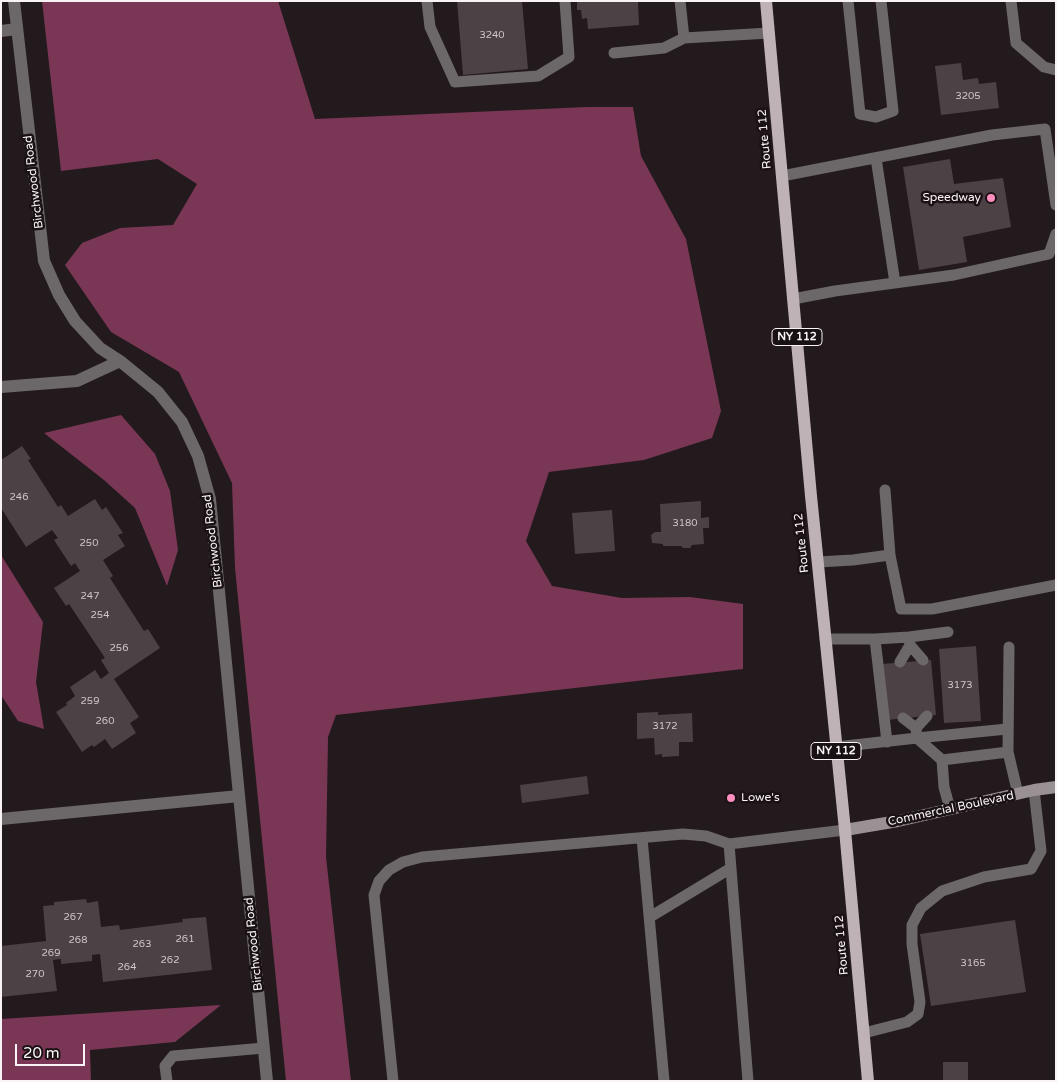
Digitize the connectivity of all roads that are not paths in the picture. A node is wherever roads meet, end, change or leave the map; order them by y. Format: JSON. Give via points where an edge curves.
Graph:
{"nodes":[{"id":1,"x":14,"y":1,"type":"edge"},
{"id":2,"x":427,"y":1,"type":"edge"},
{"id":3,"x":565,"y":1,"type":"edge"},
{"id":4,"x":680,"y":1,"type":"edge"},
{"id":5,"x":766,"y":1,"type":"edge"},
{"id":6,"x":848,"y":1,"type":"edge"},
{"id":7,"x":881,"y":1,"type":"edge"},
{"id":8,"x":1011,"y":1,"type":"edge"},
{"id":9,"x":17,"y":29,"type":"junction"},
{"id":10,"x":1,"y":31,"type":"edge"},
{"id":11,"x":769,"y":33,"type":"junction"},
{"id":12,"x":684,"y":38,"type":"junction"},
{"id":13,"x":614,"y":52,"type":"dead end"},
{"id":14,"x":1056,"y":70,"type":"edge"},
{"id":15,"x":876,"y":158,"type":"junction"},
{"id":16,"x":782,"y":176,"type":"junction"},
{"id":17,"x":1056,"y":205,"type":"edge"},
{"id":18,"x":1056,"y":234,"type":"edge"},
{"id":19,"x":895,"y":283,"type":"junction"},
{"id":20,"x":793,"y":299,"type":"junction"},
{"id":21,"x":120,"y":361,"type":"junction"},
{"id":22,"x":1,"y":387,"type":"edge"},
{"id":23,"x":885,"y":490,"type":"dead end"},
{"id":24,"x":890,"y":555,"type":"junction"},
{"id":25,"x":818,"y":562,"type":"junction"},
{"id":26,"x":1056,"y":585,"type":"edge"},
{"id":27,"x":948,"y":632,"type":"dead end"},
{"id":28,"x":825,"y":639,"type":"junction"},
{"id":29,"x":874,"y":640,"type":"junction"},
{"id":30,"x":909,"y":641,"type":"junction"},
{"id":31,"x":1008,"y":647,"type":"dead end"},
{"id":32,"x":923,"y":660,"type":"dead end"},
{"id":33,"x":900,"y":662,"type":"dead end"},
{"id":34,"x":926,"y":716,"type":"dead end"},
{"id":35,"x":903,"y":718,"type":"dead end"},
{"id":36,"x":1007,"y":729,"type":"junction"},
{"id":37,"x":917,"y":733,"type":"junction"},
{"id":38,"x":887,"y":742,"type":"junction"},
{"id":39,"x":836,"y":747,"type":"junction"},
{"id":40,"x":1008,"y":752,"type":"junction"},
{"id":41,"x":942,"y":760,"type":"junction"},
{"id":42,"x":1056,"y":787,"type":"edge"},
{"id":43,"x":1034,"y":790,"type":"junction"},
{"id":44,"x":1018,"y":794,"type":"junction"},
{"id":45,"x":239,"y":796,"type":"junction"},
{"id":46,"x":950,"y":809,"type":"junction"},
{"id":47,"x":1,"y":819,"type":"edge"},
{"id":48,"x":845,"y":830,"type":"junction"},
{"id":49,"x":642,"y":838,"type":"junction"},
{"id":50,"x":729,"y":844,"type":"junction"},
{"id":51,"x":730,"y":868,"type":"junction"},
{"id":52,"x":650,"y":917,"type":"junction"},
{"id":53,"x":864,"y":1033,"type":"junction"},
{"id":54,"x":264,"y":1048,"type":"junction"},
{"id":55,"x":167,"y":1081,"type":"edge"},
{"id":56,"x":267,"y":1081,"type":"edge"},
{"id":57,"x":393,"y":1081,"type":"edge"},
{"id":58,"x":664,"y":1081,"type":"edge"},
{"id":59,"x":748,"y":1081,"type":"edge"},
{"id":60,"x":868,"y":1081,"type":"edge"}],
"edges":[{"from":1,"to":9,"type":"street","name":"Birchwood Road"},
{"from":2,"to":3,"type":"lane","via":[[430,27],[456,82],[538,76],[569,57]]},
{"from":4,"to":12,"type":"lane"},
{"from":5,"to":11,"type":"main road","name":"Route 112","number":"NY 112"},
{"from":6,"to":7,"type":"lane","via":[[860,114],[876,117],[893,111]]},
{"from":8,"to":14,"type":"lane","via":[[1016,43],[1044,67]]},
{"from":9,"to":10,"type":"street"},
{"from":9,"to":21,"type":"street","name":"Birchwood Road","via":[[44,261],[75,321],[100,348]]},
{"from":11,"to":12,"type":"lane"},
{"from":11,"to":16,"type":"main road","name":"Route 112","number":"NY 112"},
{"from":12,"to":13,"type":"lane","via":[[664,48]]},
{"from":15,"to":16,"type":"lane"},
{"from":15,"to":17,"type":"lane","via":[[992,134],[1045,129]]},
{"from":15,"to":19,"type":"lane"},
{"from":16,"to":20,"type":"main road","name":"Route 112","number":"NY 112"},
{"from":18,"to":19,"type":"lane","via":[[1049,254],[954,275]]},
{"from":19,"to":20,"type":"lane"},
{"from":20,"to":25,"type":"main road","name":"Route 112","number":"NY 112"},
{"from":21,"to":22,"type":"street","via":[[77,381]]},
{"from":21,"to":45,"type":"street","name":"Birchwood Road","via":[[158,392],[182,422],[198,456],[210,499]]},
{"from":23,"to":24,"type":"lane"},
{"from":24,"to":25,"type":"lane"},
{"from":24,"to":26,"type":"lane","via":[[901,609],[932,609]]},
{"from":25,"to":28,"type":"main road","name":"Route 112","number":"NY 112"},
{"from":27,"to":30,"type":"lane"},
{"from":28,"to":29,"type":"lane"},
{"from":28,"to":39,"type":"main road","name":"Route 112","number":"NY 112"},
{"from":29,"to":30,"type":"lane"},
{"from":29,"to":38,"type":"lane"},
{"from":30,"to":32,"type":"lane"},
{"from":30,"to":33,"type":"lane"},
{"from":31,"to":36,"type":"lane"},
{"from":34,"to":37,"type":"lane"},
{"from":35,"to":37,"type":"lane"},
{"from":36,"to":37,"type":"lane"},
{"from":36,"to":40,"type":"lane"},
{"from":37,"to":38,"type":"lane"},
{"from":37,"to":41,"type":"lane"},
{"from":38,"to":39,"type":"lane"},
{"from":39,"to":48,"type":"main road","name":"Route 112","number":"NY 112"},
{"from":40,"to":41,"type":"lane"},
{"from":40,"to":44,"type":"lane"},
{"from":41,"to":46,"type":"lane"},
{"from":42,"to":43,"type":"street","name":"Commercial Boulevard"},
{"from":43,"to":44,"type":"street","name":"Commercial Boulevard"},
{"from":43,"to":53,"type":"lane","via":[[1041,851],[1031,868],[984,877],[942,891],[921,908],[912,925],[920,1002],[918,1014],[906,1022]]},
{"from":44,"to":46,"type":"street","name":"Commercial Boulevard"},
{"from":45,"to":47,"type":"street"},
{"from":45,"to":54,"type":"street","name":"Birchwood Road"},
{"from":46,"to":48,"type":"street","name":"Commercial Boulevard"},
{"from":48,"to":50,"type":"lane"},
{"from":48,"to":53,"type":"main road","name":"Route 112","number":"NY 112"},
{"from":49,"to":50,"type":"lane","via":[[683,834],[706,836]]},
{"from":49,"to":52,"type":"lane"},
{"from":49,"to":57,"type":"lane","via":[[422,857],[389,870],[379,881],[374,895]]},
{"from":50,"to":51,"type":"lane"},
{"from":51,"to":52,"type":"lane"},
{"from":51,"to":59,"type":"lane"},
{"from":52,"to":58,"type":"lane"},
{"from":53,"to":60,"type":"main road","name":"Route 112","number":"NY 112"},
{"from":54,"to":55,"type":"lane","via":[[172,1056],[166,1066]]},
{"from":54,"to":56,"type":"street","name":"Birchwood Road"}]}
